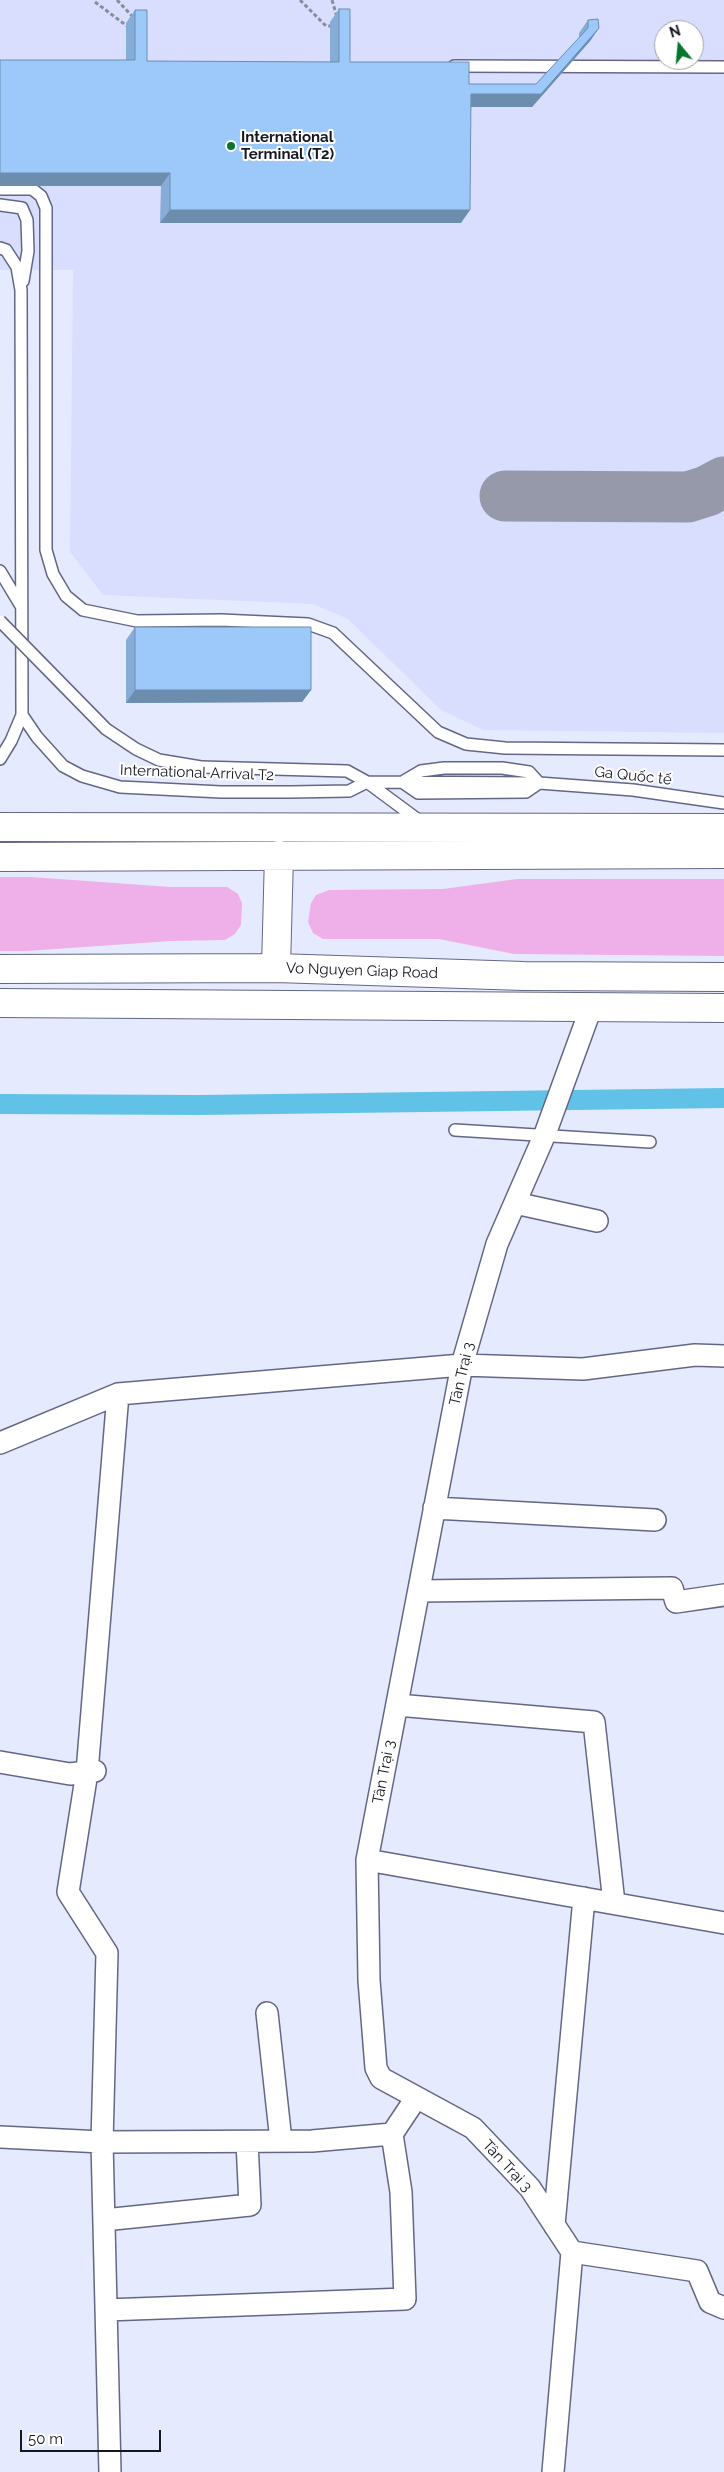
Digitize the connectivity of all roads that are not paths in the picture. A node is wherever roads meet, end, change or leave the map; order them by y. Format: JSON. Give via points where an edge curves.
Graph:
{"nodes":[{"id":1,"x":446,"y":66,"type":"edge"},
{"id":2,"x":724,"y":67,"type":"edge"},
{"id":3,"x":0,"y":189,"type":"edge"},
{"id":4,"x":0,"y":205,"type":"edge"},
{"id":5,"x":0,"y":248,"type":"edge"},
{"id":6,"x":21,"y":290,"type":"junction"},
{"id":7,"x":0,"y":570,"type":"edge"},
{"id":8,"x":22,"y":608,"type":"junction"},
{"id":9,"x":0,"y":621,"type":"edge"},
{"id":10,"x":22,"y":715,"type":"junction"},
{"id":11,"x":724,"y":750,"type":"edge"},
{"id":12,"x":0,"y":759,"type":"edge"},
{"id":13,"x":367,"y":782,"type":"junction"},
{"id":14,"x":402,"y":782,"type":"junction"},
{"id":15,"x":539,"y":783,"type":"junction"},
{"id":16,"x":724,"y":803,"type":"edge"},
{"id":17,"x":0,"y":827,"type":"edge"},
{"id":18,"x":428,"y":828,"type":"junction"},
{"id":19,"x":724,"y":828,"type":"edge"},
{"id":20,"x":724,"y":854,"type":"edge"},
{"id":21,"x":278,"y":855,"type":"junction"},
{"id":22,"x":0,"y":858,"type":"edge"},
{"id":23,"x":276,"y":968,"type":"junction"},
{"id":24,"x":0,"y":969,"type":"edge"},
{"id":25,"x":724,"y":977,"type":"edge"},
{"id":26,"x":0,"y":1003,"type":"edge"},
{"id":27,"x":591,"y":1008,"type":"junction"},
{"id":28,"x":724,"y":1008,"type":"edge"},
{"id":29,"x":455,"y":1130,"type":"dead end"},
{"id":30,"x":545,"y":1134,"type":"junction"},
{"id":31,"x":650,"y":1142,"type":"dead end"},
{"id":32,"x":516,"y":1203,"type":"junction"},
{"id":33,"x":596,"y":1221,"type":"dead end"},
{"id":34,"x":724,"y":1356,"type":"edge"},
{"id":35,"x":462,"y":1365,"type":"junction"},
{"id":36,"x":118,"y":1394,"type":"junction"},
{"id":37,"x":0,"y":1443,"type":"edge"},
{"id":38,"x":434,"y":1508,"type":"junction"},
{"id":39,"x":655,"y":1520,"type":"dead end"},
{"id":40,"x":419,"y":1592,"type":"junction"},
{"id":41,"x":724,"y":1595,"type":"edge"},
{"id":42,"x":397,"y":1705,"type":"junction"},
{"id":43,"x":0,"y":1762,"type":"edge"},
{"id":44,"x":91,"y":1772,"type":"junction"},
{"id":45,"x":367,"y":1860,"type":"junction"},
{"id":46,"x":584,"y":1898,"type":"junction"},
{"id":47,"x":614,"y":1903,"type":"junction"},
{"id":48,"x":724,"y":1923,"type":"edge"},
{"id":49,"x":267,"y":2013,"type":"dead end"},
{"id":50,"x":416,"y":2098,"type":"junction"},
{"id":51,"x":392,"y":2134,"type":"junction"},
{"id":52,"x":0,"y":2137,"type":"edge"},
{"id":53,"x":102,"y":2142,"type":"junction"},
{"id":54,"x":247,"y":2142,"type":"junction"},
{"id":55,"x":281,"y":2142,"type":"junction"},
{"id":56,"x":104,"y":2220,"type":"junction"},
{"id":57,"x":554,"y":2225,"type":"junction"},
{"id":58,"x":572,"y":2252,"type":"junction"},
{"id":59,"x":724,"y":2308,"type":"edge"},
{"id":60,"x":106,"y":2310,"type":"junction"},
{"id":61,"x":110,"y":2472,"type":"edge"},
{"id":62,"x":553,"y":2472,"type":"edge"}],
"edges":[{"from":1,"to":2,"type":"lane"},
{"from":3,"to":11,"type":"lane","via":[[32,189],[41,196],[46,208],[46,550],[53,574],[66,596],[83,610],[137,621],[308,624],[333,633],[438,732],[466,744],[505,748]]},
{"from":4,"to":6,"type":"lane","via":[[22,208],[27,220],[28,251]]},
{"from":5,"to":6,"type":"lane","via":[[6,250],[17,267]]},
{"from":6,"to":8,"type":"lane"},
{"from":7,"to":8,"type":"lane"},
{"from":8,"to":10,"type":"lane"},
{"from":9,"to":13,"type":"lane","bridge":true,"via":[[106,729],[159,760],[236,770],[346,771]]},
{"from":10,"to":12,"type":"lane"},
{"from":10,"to":13,"type":"lane","name":"International Arrival T2","via":[[63,766],[82,776],[120,787],[221,792],[349,791]]},
{"from":13,"to":14,"type":"lane","name":"Ga Quốc tế"},
{"from":13,"to":18,"type":"lane"},
{"from":14,"to":15,"type":"lane","name":"Ga Quốc tế","via":[[418,793],[526,792]]},
{"from":14,"to":15,"type":"lane","name":"Ga Quốc tế","via":[[421,771],[502,768],[529,772]]},
{"from":15,"to":16,"type":"lane","name":"Ga Quốc tế","via":[[633,790]]},
{"from":17,"to":18,"type":"main road"},
{"from":18,"to":19,"type":"main road"},
{"from":20,"to":21,"type":"main road"},
{"from":21,"to":22,"type":"main road"},
{"from":21,"to":23,"type":"main road"},
{"from":23,"to":24,"type":"main road","name":"Vo Nguyen Giap Road"},
{"from":23,"to":25,"type":"main road","name":"Vo Nguyen Giap Road","via":[[524,976]]},
{"from":26,"to":27,"type":"main road"},
{"from":27,"to":28,"type":"main road"},
{"from":27,"to":30,"type":"street","name":"Tân Trại 3"},
{"from":29,"to":30,"type":"lane"},
{"from":30,"to":31,"type":"lane"},
{"from":30,"to":32,"type":"street","name":"Tân Trại 3"},
{"from":32,"to":33,"type":"street"},
{"from":32,"to":35,"type":"street","name":"Tân Trại 3","via":[[498,1244]]},
{"from":34,"to":35,"type":"street","via":[[695,1355],[583,1369]]},
{"from":35,"to":36,"type":"street"},
{"from":35,"to":38,"type":"street","name":"Tân Trại 3"},
{"from":36,"to":37,"type":"street"},
{"from":36,"to":44,"type":"street"},
{"from":38,"to":39,"type":"street"},
{"from":38,"to":40,"type":"street","name":"Tân Trại 3"},
{"from":40,"to":41,"type":"street","via":[[672,1588],[676,1602]]},
{"from":40,"to":42,"type":"street","name":"Tân Trại 3"},
{"from":42,"to":45,"type":"street","name":"Tân Trại 3"},
{"from":42,"to":47,"type":"street","via":[[594,1722]]},
{"from":43,"to":44,"type":"street","via":[[70,1774]]},
{"from":44,"to":53,"type":"street","via":[[68,1892],[107,1953]]},
{"from":45,"to":46,"type":"street"},
{"from":45,"to":50,"type":"street","name":"Tân Trại 3","via":[[369,1980],[376,2068],[381,2078]]},
{"from":46,"to":47,"type":"street"},
{"from":46,"to":57,"type":"street"},
{"from":47,"to":48,"type":"street"},
{"from":49,"to":55,"type":"street"},
{"from":50,"to":51,"type":"street"},
{"from":50,"to":57,"type":"street","name":"Tân Trại 3","via":[[473,2128],[530,2188]]},
{"from":51,"to":55,"type":"street"},
{"from":51,"to":60,"type":"street","via":[[401,2192],[405,2299]]},
{"from":52,"to":53,"type":"street"},
{"from":53,"to":54,"type":"street"},
{"from":53,"to":56,"type":"street"},
{"from":54,"to":55,"type":"street"},
{"from":54,"to":56,"type":"street","via":[[250,2205]]},
{"from":56,"to":60,"type":"street"},
{"from":57,"to":58,"type":"street","name":"Tân Trại 3"},
{"from":58,"to":59,"type":"street","via":[[697,2272],[710,2302]]},
{"from":58,"to":62,"type":"street"},
{"from":60,"to":61,"type":"street"}]}
